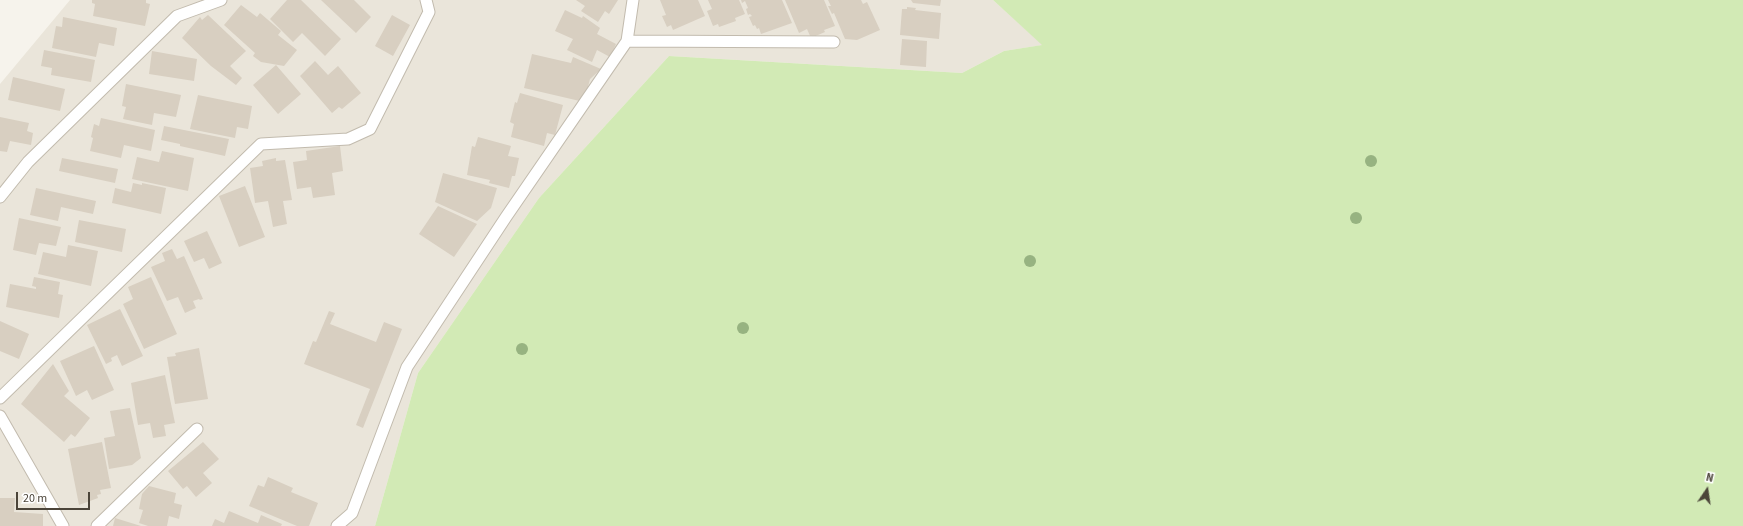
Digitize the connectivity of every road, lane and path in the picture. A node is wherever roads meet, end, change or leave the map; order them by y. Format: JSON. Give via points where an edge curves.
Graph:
{"nodes":[{"id":1,"x":221,"y":0,"type":"edge"},
{"id":2,"x":426,"y":0,"type":"edge"},
{"id":3,"x":634,"y":0,"type":"edge"},
{"id":4,"x":627,"y":41,"type":"junction"},
{"id":5,"x":834,"y":42,"type":"dead end"},
{"id":6,"x":0,"y":197,"type":"edge"},
{"id":7,"x":0,"y":398,"type":"edge"},
{"id":8,"x":0,"y":416,"type":"edge"},
{"id":9,"x":197,"y":429,"type":"dead end"},
{"id":10,"x":63,"y":526,"type":"edge"},
{"id":11,"x":97,"y":526,"type":"edge"},
{"id":12,"x":337,"y":526,"type":"edge"}],
"edges":[{"from":1,"to":6,"type":"lane","via":[[177,16],[28,162]]},
{"from":2,"to":7,"type":"lane","via":[[429,12],[370,129],[348,139],[261,144]]},
{"from":3,"to":4,"type":"lane"},
{"from":4,"to":5,"type":"lane"},
{"from":4,"to":12,"type":"lane","via":[[407,367],[352,514]]},
{"from":8,"to":10,"type":"lane"},
{"from":9,"to":11,"type":"lane"}]}
